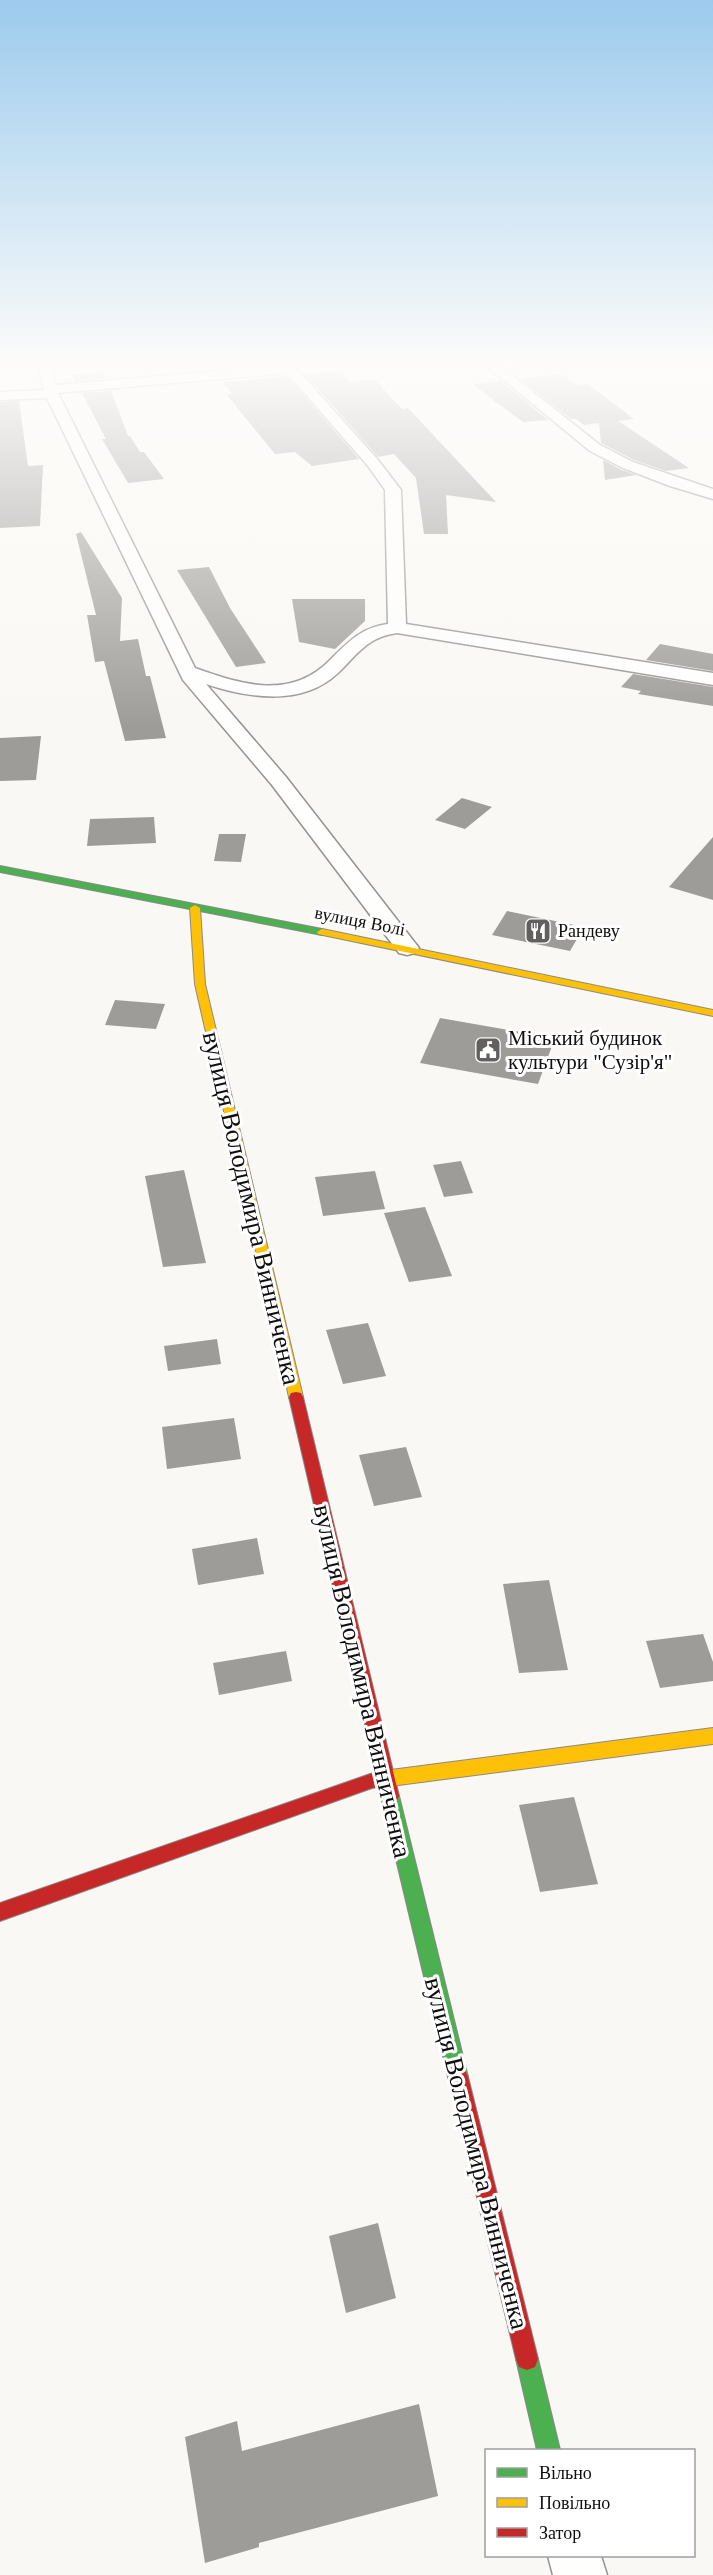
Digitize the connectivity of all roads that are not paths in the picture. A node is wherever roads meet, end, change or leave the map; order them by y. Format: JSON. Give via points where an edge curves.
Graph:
{"nodes":[{"id":1,"x":97,"y":488,"type":"edge"},
{"id":2,"x":392,"y":488,"type":"edge"},
{"id":3,"x":693,"y":488,"type":"edge"},
{"id":4,"x":713,"y":494,"type":"edge"},
{"id":5,"x":397,"y":628,"type":"junction"},
{"id":6,"x":188,"y":672,"type":"junction"},
{"id":7,"x":713,"y":679,"type":"edge"},
{"id":8,"x":0,"y":869,"type":"edge"},
{"id":9,"x":195,"y":908,"type":"junction"},
{"id":10,"x":406,"y":948,"type":"junction"},
{"id":11,"x":713,"y":1013,"type":"edge"},
{"id":12,"x":713,"y":1736,"type":"edge"},
{"id":13,"x":385,"y":1777,"type":"junction"},
{"id":14,"x":0,"y":1912,"type":"edge"},
{"id":15,"x":549,"y":2449,"type":"edge"},
{"id":16,"x":575,"y":2557,"type":"edge"},
{"id":17,"x":580,"y":2575,"type":"edge"}],
"edges":[{"from":1,"to":6,"type":"street"},
{"from":2,"to":5,"type":"street"},
{"from":3,"to":4,"type":"street"},
{"from":5,"to":6,"type":"street","via":[[374,632],[309,685],[283,690],[241,688]]},
{"from":5,"to":7,"type":"street"},
{"from":6,"to":10,"type":"street","via":[[279,781]]},
{"from":8,"to":9,"type":"street","name":"вулиця Волі"},
{"from":9,"to":10,"type":"street","name":"вулиця Волі"},
{"from":9,"to":13,"type":"street","name":"вулиця Володимира Винниченка","via":[[200,984]]},
{"from":10,"to":11,"type":"street","name":"вулиця Волі"},
{"from":12,"to":13,"type":"street"},
{"from":13,"to":14,"type":"street"},
{"from":13,"to":15,"type":"street","name":"вулиця Володимира Винниченка"},
{"from":16,"to":17,"type":"street"}]}
